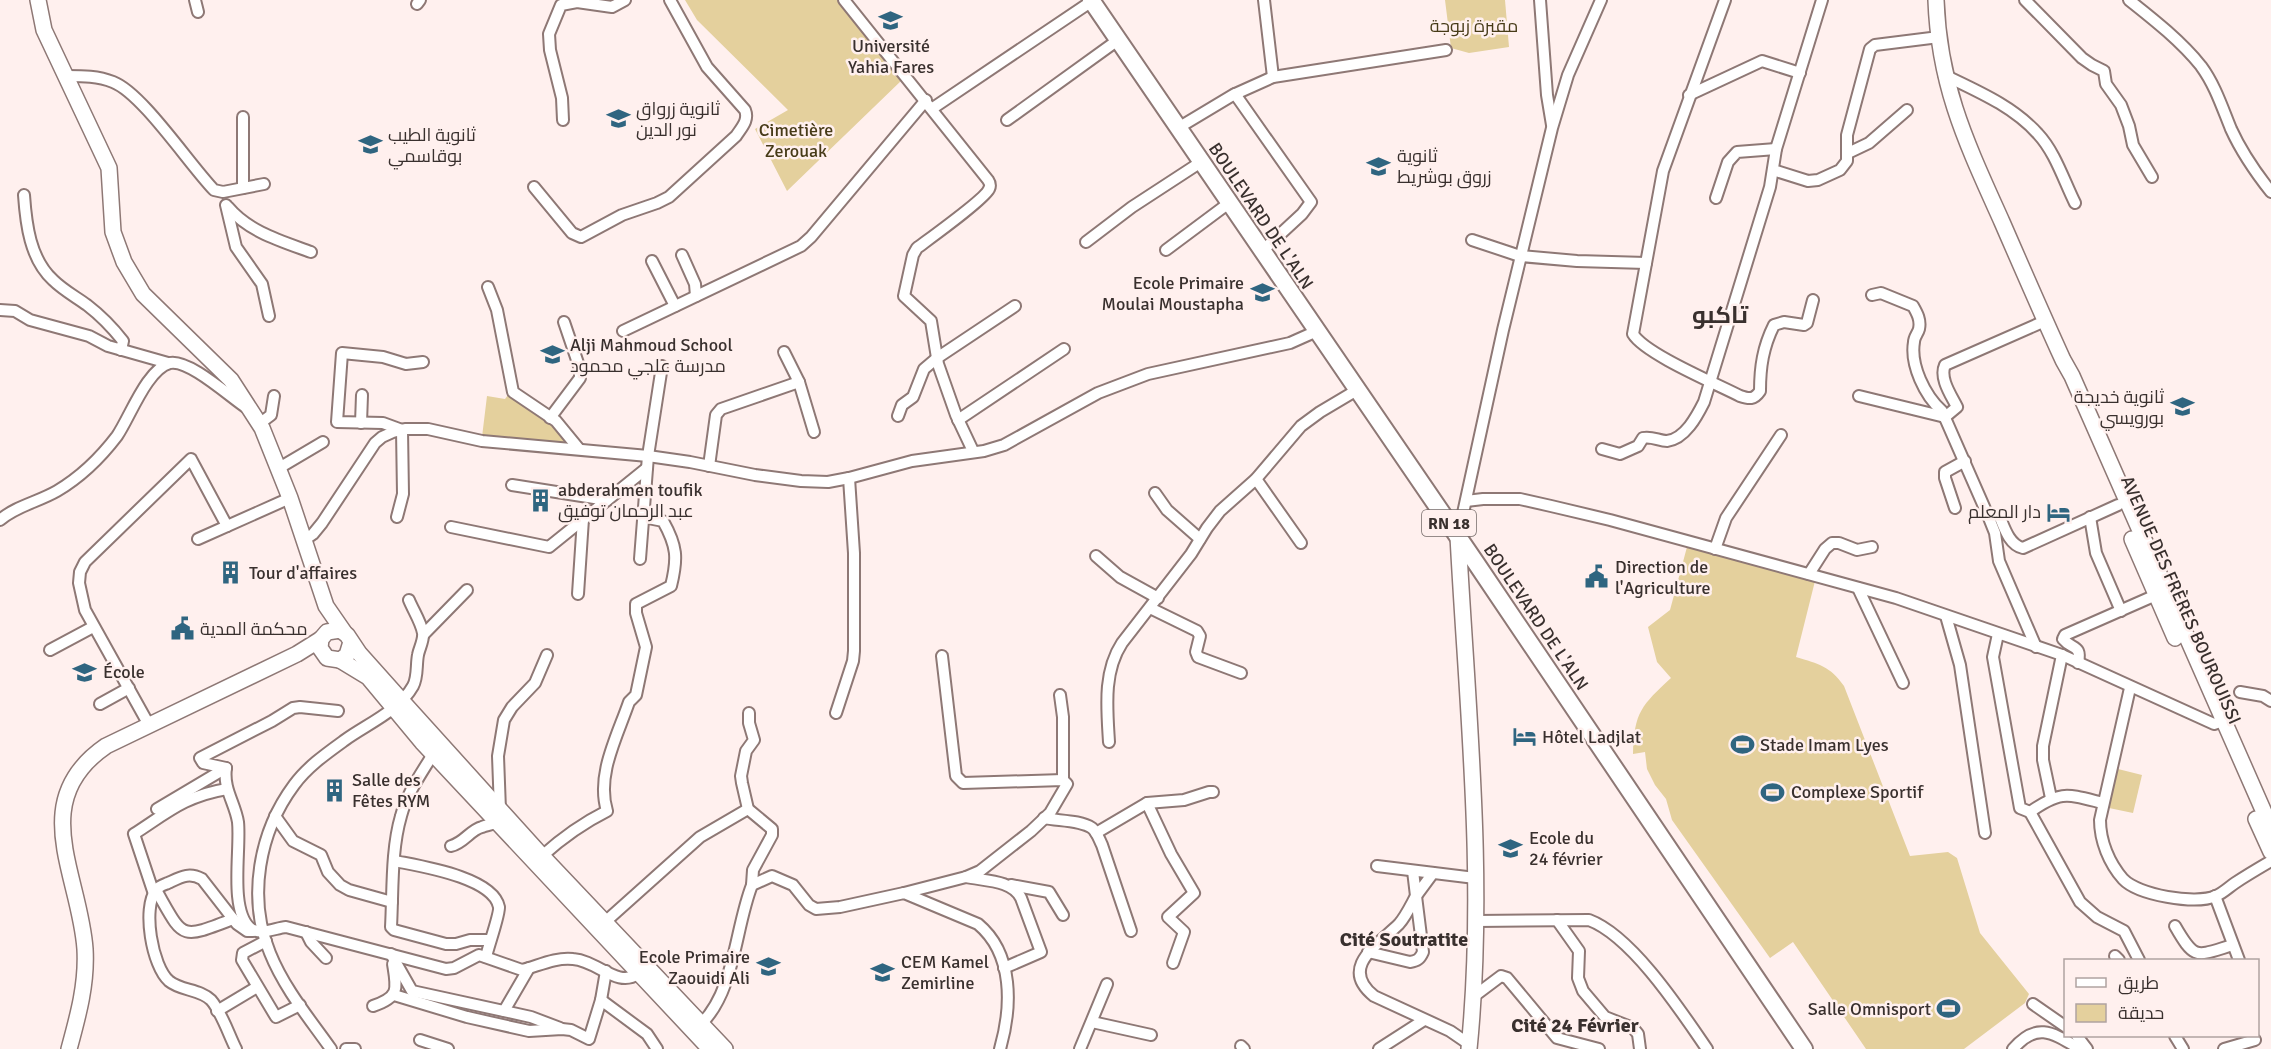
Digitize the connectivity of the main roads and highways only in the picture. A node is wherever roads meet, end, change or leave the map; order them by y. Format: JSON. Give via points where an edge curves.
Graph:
{"nodes":[{"id":1,"x":38,"y":0,"type":"edge"},
{"id":2,"x":1936,"y":0,"type":"edge"},
{"id":3,"x":1091,"y":1,"type":"edge"},
{"id":4,"x":2063,"y":360,"type":"junction"},
{"id":5,"x":1458,"y":536,"type":"junction"},
{"id":6,"x":326,"y":606,"type":"junction"},
{"id":7,"x":322,"y":637,"type":"junction"},
{"id":8,"x":347,"y":637,"type":"junction"},
{"id":9,"x":334,"y":659,"type":"junction"},
{"id":10,"x":397,"y":704,"type":"junction"},
{"id":11,"x":2218,"y":722,"type":"junction"},
{"id":12,"x":159,"y":724,"type":"junction"},
{"id":13,"x":498,"y":816,"type":"junction"},
{"id":14,"x":2271,"y":828,"type":"edge"},
{"id":15,"x":2271,"y":852,"type":"edge"},
{"id":16,"x":1469,"y":1046,"type":"edge"},
{"id":17,"x":69,"y":1049,"type":"edge"},
{"id":18,"x":78,"y":1049,"type":"edge"},
{"id":19,"x":710,"y":1049,"type":"edge"},
{"id":20,"x":725,"y":1049,"type":"edge"},
{"id":21,"x":1804,"y":1049,"type":"edge"}],
"edges":[{"from":1,"to":6,"type":"main road","via":[[44,30],[109,168],[113,232],[124,262],[142,294],[231,380],[255,417],[279,468]]},
{"from":2,"to":4,"type":"main road","via":[[1944,75],[1964,139]]},
{"from":3,"to":5,"type":"main road","name":"BOULEVARD DE L'ALN","number":"RN 18"},
{"from":4,"to":11,"type":"main road"},
{"from":4,"to":11,"type":"main road","name":"AVENUE DES FRÈRES BOUROUISSI","via":[[2064,376],[2156,595]]},
{"from":5,"to":16,"type":"main road","via":[[1476,921]]},
{"from":5,"to":21,"type":"main road","name":"BOULEVARD DE L'ALN","number":"RN 18"},
{"from":6,"to":7,"type":"main road"},
{"from":6,"to":8,"type":"main road"},
{"from":7,"to":8,"type":"main road","via":[[331,630]]},
{"from":7,"to":9,"type":"main road","via":[[321,652]]},
{"from":7,"to":12,"type":"main road","via":[[297,654]]},
{"from":8,"to":9,"type":"main road","via":[[347,655]]},
{"from":8,"to":10,"type":"main road"},
{"from":9,"to":10,"type":"main road","via":[[368,677]]},
{"from":9,"to":12,"type":"main road","via":[[319,656],[298,663]]},
{"from":10,"to":13,"type":"main road"},
{"from":10,"to":13,"type":"main road","via":[[433,754]]},
{"from":11,"to":14,"type":"main road"},
{"from":11,"to":15,"type":"main road","name":"AVENUE DES FRÈRES BOUROUISSI"},
{"from":12,"to":17,"type":"main road","via":[[106,746],[91,758],[78,772],[65,800],[62,841],[85,952],[83,992]]},
{"from":12,"to":18,"type":"main road","via":[[101,762],[87,777],[74,804],[72,840],[91,922],[95,966]]},
{"from":13,"to":19,"type":"main road"},
{"from":13,"to":20,"type":"main road","via":[[543,856]]}]}
